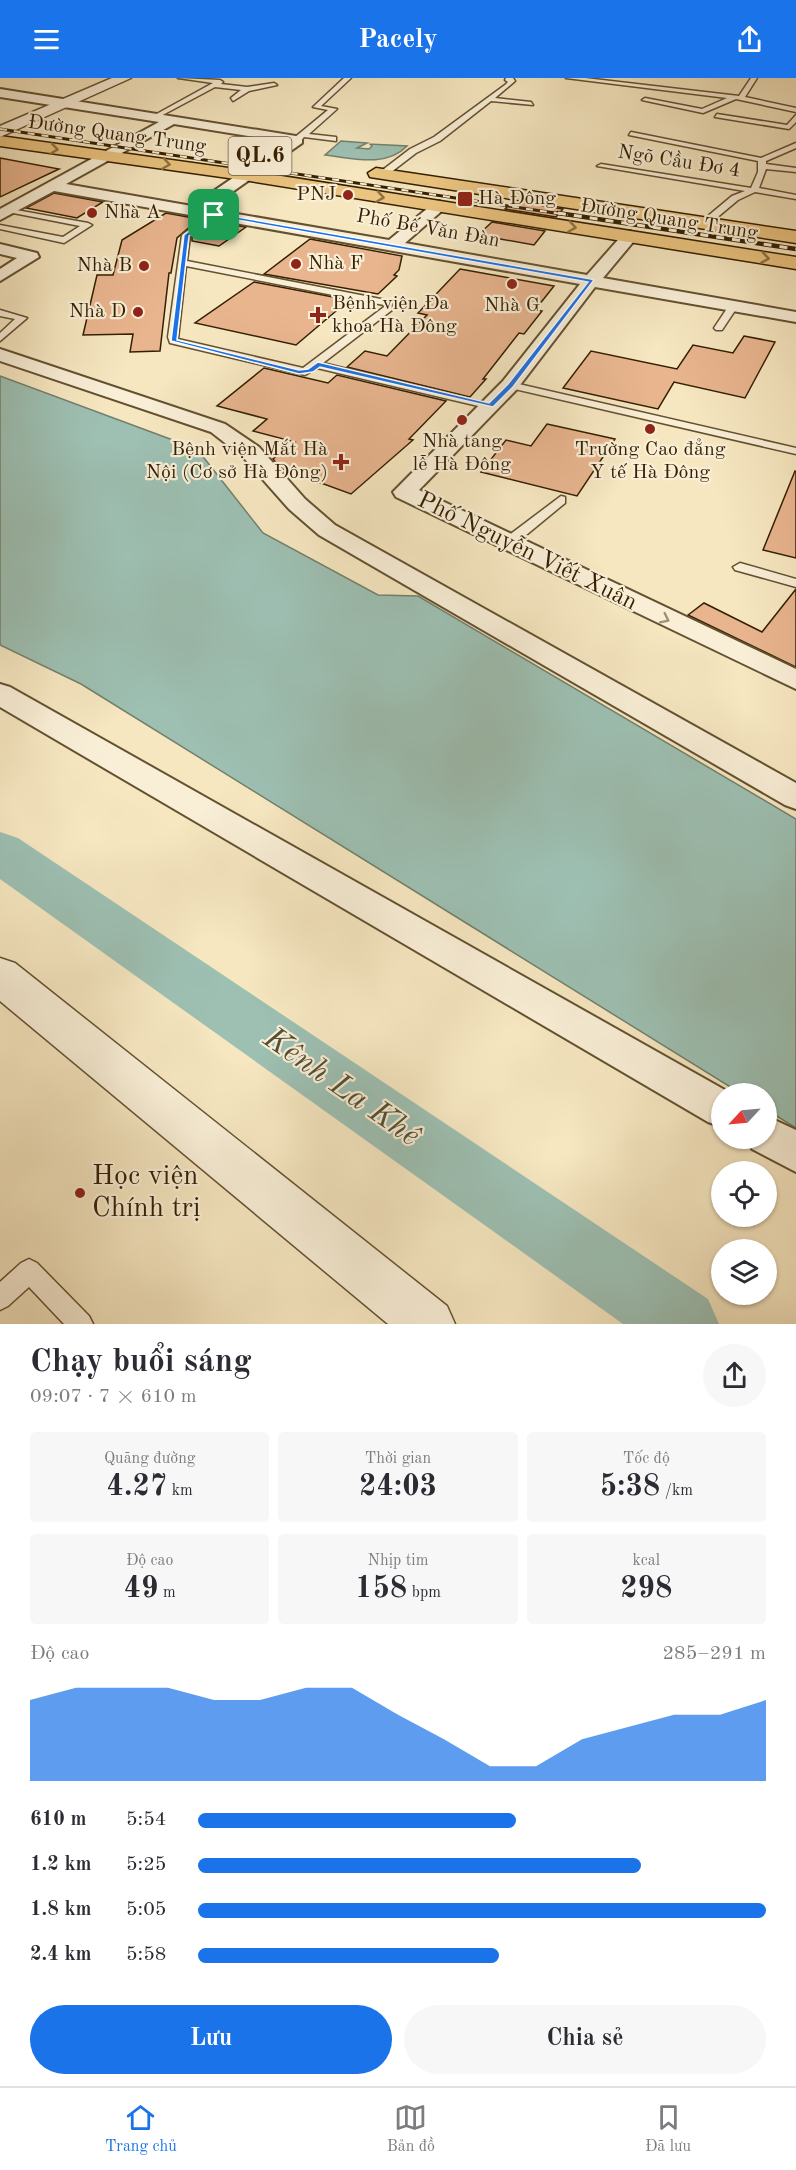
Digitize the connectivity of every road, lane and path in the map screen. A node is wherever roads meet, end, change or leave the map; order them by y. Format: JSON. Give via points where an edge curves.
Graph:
{"nodes":[{"id":1,"x":124,"y":78,"type":"edge"},
{"id":2,"x":181,"y":78,"type":"edge"},
{"id":3,"x":226,"y":78,"type":"edge"},
{"id":4,"x":348,"y":78,"type":"edge"},
{"id":5,"x":510,"y":78,"type":"edge"},
{"id":6,"x":569,"y":78,"type":"edge"},
{"id":7,"x":754,"y":78,"type":"edge"},
{"id":8,"x":20,"y":82,"type":"dead end"},
{"id":9,"x":684,"y":82,"type":"dead end"},
{"id":10,"x":216,"y":84,"type":"junction"},
{"id":11,"x":274,"y":85,"type":"dead end"},
{"id":12,"x":247,"y":88,"type":"junction"},
{"id":13,"x":679,"y":90,"type":"junction"},
{"id":14,"x":0,"y":91,"type":"edge"},
{"id":15,"x":737,"y":98,"type":"junction"},
{"id":16,"x":233,"y":99,"type":"dead end"},
{"id":17,"x":488,"y":99,"type":"junction"},
{"id":18,"x":645,"y":100,"type":"dead end"},
{"id":19,"x":65,"y":104,"type":"junction"},
{"id":20,"x":531,"y":104,"type":"dead end"},
{"id":21,"x":796,"y":110,"type":"edge"},
{"id":22,"x":717,"y":116,"type":"dead end"},
{"id":23,"x":155,"y":117,"type":"junction"},
{"id":24,"x":796,"y":117,"type":"edge"},
{"id":25,"x":0,"y":120,"type":"edge"},
{"id":26,"x":172,"y":120,"type":"junction"},
{"id":27,"x":19,"y":123,"type":"junction"},
{"id":28,"x":45,"y":127,"type":"dead end"},
{"id":29,"x":0,"y":132,"type":"edge"},
{"id":30,"x":631,"y":134,"type":"dead end"},
{"id":31,"x":114,"y":136,"type":"dead end"},
{"id":32,"x":300,"y":138,"type":"junction"},
{"id":33,"x":137,"y":139,"type":"junction"},
{"id":34,"x":333,"y":139,"type":"dead end"},
{"id":35,"x":0,"y":141,"type":"edge"},
{"id":36,"x":165,"y":143,"type":"dead end"},
{"id":37,"x":796,"y":144,"type":"edge"},
{"id":38,"x":248,"y":154,"type":"dead end"},
{"id":39,"x":108,"y":156,"type":"junction"},
{"id":40,"x":272,"y":157,"type":"junction"},
{"id":41,"x":302,"y":162,"type":"dead end"},
{"id":42,"x":762,"y":163,"type":"junction"},
{"id":43,"x":601,"y":166,"type":"dead end"},
{"id":44,"x":360,"y":170,"type":"dead end"},
{"id":45,"x":796,"y":170,"type":"edge"},
{"id":46,"x":383,"y":174,"type":"junction"},
{"id":47,"x":245,"y":175,"type":"junction"},
{"id":48,"x":51,"y":186,"type":"junction"},
{"id":49,"x":753,"y":190,"type":"junction"},
{"id":50,"x":796,"y":197,"type":"edge"},
{"id":51,"x":438,"y":206,"type":"junction"},
{"id":52,"x":5,"y":210,"type":"edge"},
{"id":53,"x":195,"y":211,"type":"junction"},
{"id":54,"x":647,"y":214,"type":"junction"},
{"id":55,"x":214,"y":215,"type":"junction"},
{"id":56,"x":705,"y":223,"type":"junction"},
{"id":57,"x":0,"y":227,"type":"edge"},
{"id":58,"x":630,"y":236,"type":"junction"},
{"id":59,"x":796,"y":237,"type":"edge"},
{"id":60,"x":392,"y":246,"type":"junction"},
{"id":61,"x":0,"y":249,"type":"edge"},
{"id":62,"x":183,"y":263,"type":"junction"},
{"id":63,"x":796,"y":263,"type":"edge"},
{"id":64,"x":0,"y":276,"type":"edge"},
{"id":65,"x":591,"y":280,"type":"junction"},
{"id":66,"x":733,"y":306,"type":"junction"},
{"id":67,"x":0,"y":313,"type":"edge"},
{"id":68,"x":796,"y":317,"type":"edge"},
{"id":69,"x":719,"y":328,"type":"dead end"},
{"id":70,"x":0,"y":338,"type":"edge"},
{"id":71,"x":0,"y":355,"type":"edge"},
{"id":72,"x":318,"y":364,"type":"junction"},
{"id":73,"x":510,"y":385,"type":"junction"},
{"id":74,"x":491,"y":405,"type":"junction"},
{"id":75,"x":796,"y":451,"type":"edge"},
{"id":76,"x":561,"y":500,"type":"dead end"},
{"id":77,"x":509,"y":542,"type":"junction"},
{"id":78,"x":740,"y":567,"type":"dead end"},
{"id":79,"x":796,"y":583,"type":"edge"},
{"id":80,"x":796,"y":680,"type":"edge"},
{"id":81,"x":0,"y":694,"type":"edge"},
{"id":82,"x":796,"y":797,"type":"edge"},
{"id":83,"x":0,"y":976,"type":"edge"},
{"id":84,"x":711,"y":1103,"type":"edge"},
{"id":85,"x":777,"y":1141,"type":"edge"},
{"id":86,"x":796,"y":1152,"type":"edge"},
{"id":87,"x":0,"y":1298,"type":"edge"},
{"id":88,"x":81,"y":1324,"type":"edge"},
{"id":89,"x":429,"y":1324,"type":"edge"}],
"edges":[{"from":1,"to":19,"type":"street"},
{"from":2,"to":10,"type":"lane"},
{"from":3,"to":10,"type":"lane"},
{"from":4,"to":32,"type":"lane","via":[[316,106],[334,109]]},
{"from":5,"to":17,"type":"lane","via":[[510,84]]},
{"from":6,"to":13,"type":"lane"},
{"from":7,"to":15,"type":"lane"},
{"from":8,"to":14,"type":"street"},
{"from":9,"to":13,"type":"lane"},
{"from":10,"to":12,"type":"lane"},
{"from":10,"to":23,"type":"lane"},
{"from":11,"to":12,"type":"lane"},
{"from":12,"to":16,"type":"lane"},
{"from":13,"to":15,"type":"lane"},
{"from":14,"to":19,"type":"street"},
{"from":15,"to":18,"type":"lane","via":[[703,111]]},
{"from":15,"to":21,"type":"lane"},
{"from":17,"to":20,"type":"lane"},
{"from":17,"to":46,"type":"lane"},
{"from":19,"to":23,"type":"street"},
{"from":19,"to":27,"type":"street"},
{"from":22,"to":24,"type":"lane","via":[[789,127]]},
{"from":23,"to":26,"type":"street"},
{"from":25,"to":27,"type":"highway","name":"Đường Quang Trung"},
{"from":26,"to":32,"type":"street"},
{"from":26,"to":33,"type":"street"},
{"from":27,"to":28,"type":"highway","name":"Đường Quang Trung"},
{"from":27,"to":29,"type":"street"},
{"from":30,"to":42,"type":"lane","name":"Ngõ Cầu Đơ 4"},
{"from":31,"to":33,"type":"highway","name":"Đường Quang Trung"},
{"from":32,"to":34,"type":"lane"},
{"from":32,"to":40,"type":"street"},
{"from":33,"to":36,"type":"highway","name":"Đường Quang Trung"},
{"from":33,"to":39,"type":"street"},
{"from":35,"to":39,"type":"highway","name":"Đường Quang Trung","number":"QL.6","one_way":true},
{"from":37,"to":42,"type":"lane","name":"Ngõ Cầu Đơ 4"},
{"from":38,"to":40,"type":"highway","number":"QL.6"},
{"from":39,"to":47,"type":"highway","name":"Đường Quang Trung","number":"QL.6","one_way":true},
{"from":39,"to":48,"type":"street"},
{"from":40,"to":41,"type":"highway","number":"QL.6"},
{"from":40,"to":47,"type":"street"},
{"from":42,"to":45,"type":"lane"},
{"from":42,"to":49,"type":"lane","name":"Ngõ Cầu Đơ 4"},
{"from":43,"to":49,"type":"lane","name":"Ngõ Cầu Đơ 4"},
{"from":44,"to":46,"type":"highway","name":"Đường Quang Trung"},
{"from":46,"to":54,"type":"highway","name":"Đường Quang Trung"},
{"from":47,"to":51,"type":"highway","name":"Đường Quang Trung","number":"QL.6","one_way":true},
{"from":47,"to":53,"type":"street"},
{"from":48,"to":52,"type":"street"},
{"from":48,"to":53,"type":"street","name":"Phố Bế Văn Đàn"},
{"from":49,"to":50,"type":"lane"},
{"from":49,"to":56,"type":"lane","name":"Ngõ Cầu Đơ 4","via":[[735,198]]},
{"from":51,"to":58,"type":"highway","name":"Đường Quang Trung","number":"QL.6","one_way":true},
{"from":51,"to":60,"type":"street"},
{"from":52,"to":57,"type":"lane","via":[[88,225],[64,240]]},
{"from":53,"to":55,"type":"street","name":"Phố Bế Văn Đàn"},
{"from":54,"to":56,"type":"highway","name":"Đường Quang Trung"},
{"from":54,"to":58,"type":"highway"},
{"from":55,"to":60,"type":"street","name":"Phố Bế Văn Đàn"},
{"from":55,"to":62,"type":"lane","via":[[188,232]]},
{"from":56,"to":59,"type":"highway","name":"Đường Quang Trung"},
{"from":58,"to":63,"type":"highway","name":"Đường Quang Trung","number":"QL.6","one_way":true},
{"from":58,"to":65,"type":"street","name":"Phố Nguyễn Viết Xuân"},
{"from":60,"to":65,"type":"street","name":"Phố Bế Văn Đàn"},
{"from":61,"to":64,"type":"street","via":[[31,257]]},
{"from":62,"to":72,"type":"lane","via":[[174,341],[299,372],[310,371]]},
{"from":62,"to":72,"type":"lane","via":[[388,303],[390,306]]},
{"from":65,"to":66,"type":"street","name":"Phố Bế Văn Đàn"},
{"from":65,"to":73,"type":"street","name":"Phố Nguyễn Viết Xuân"},
{"from":66,"to":68,"type":"street","name":"Phố Bế Văn Đàn"},
{"from":66,"to":69,"type":"lane"},
{"from":67,"to":70,"type":"lane","via":[[21,318]]},
{"from":71,"to":82,"type":"street","via":[[218,428],[251,452],[297,504],[327,530]]},
{"from":72,"to":74,"type":"lane"},
{"from":73,"to":74,"type":"street","name":"Phố Nguyễn Viết Xuân"},
{"from":73,"to":75,"type":"lane"},
{"from":74,"to":77,"type":"street","name":"Phố Nguyễn Viết Xuân","via":[[404,492]]},
{"from":76,"to":77,"type":"lane"},
{"from":77,"to":80,"type":"street","name":"Phố Nguyễn Viết Xuân","one_way":true},
{"from":78,"to":79,"type":"lane"},
{"from":81,"to":84,"type":"street"},
{"from":83,"to":89,"type":"street"},
{"from":85,"to":86,"type":"street"},
{"from":87,"to":88,"type":"lane","via":[[29,1271]]}]}
